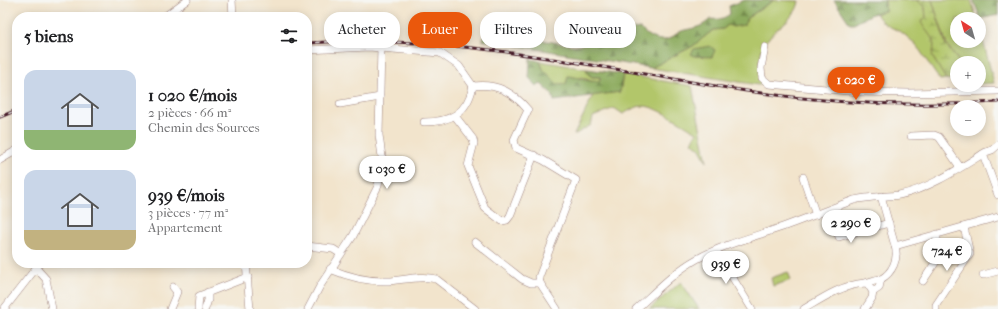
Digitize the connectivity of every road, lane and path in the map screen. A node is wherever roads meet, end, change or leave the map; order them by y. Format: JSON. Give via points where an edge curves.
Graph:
{"nodes":[{"id":1,"x":187,"y":0,"type":"edge"},
{"id":2,"x":232,"y":0,"type":"edge"},
{"id":3,"x":171,"y":12,"type":"edge"},
{"id":4,"x":233,"y":12,"type":"edge"},
{"id":5,"x":765,"y":47,"type":"dead end"},
{"id":6,"x":356,"y":48,"type":"edge"},
{"id":7,"x":381,"y":48,"type":"edge"},
{"id":8,"x":391,"y":48,"type":"edge"},
{"id":9,"x":312,"y":50,"type":"edge"},
{"id":10,"x":473,"y":86,"type":"junction"},
{"id":11,"x":998,"y":91,"type":"edge"},
{"id":12,"x":380,"y":97,"type":"junction"},
{"id":13,"x":340,"y":104,"type":"dead end"},
{"id":14,"x":455,"y":116,"type":"junction"},
{"id":15,"x":424,"y":122,"type":"dead end"},
{"id":16,"x":911,"y":136,"type":"dead end"},
{"id":17,"x":996,"y":150,"type":"edge"},
{"id":18,"x":12,"y":153,"type":"edge"},
{"id":19,"x":983,"y":154,"type":"junction"},
{"id":20,"x":534,"y":155,"type":"junction"},
{"id":21,"x":0,"y":160,"type":"edge"},
{"id":22,"x":960,"y":167,"type":"junction"},
{"id":23,"x":803,"y":177,"type":"dead end"},
{"id":24,"x":998,"y":195,"type":"edge"},
{"id":25,"x":881,"y":196,"type":"junction"},
{"id":26,"x":816,"y":215,"type":"junction"},
{"id":27,"x":998,"y":217,"type":"edge"},
{"id":28,"x":834,"y":221,"type":"dead end"},
{"id":29,"x":889,"y":224,"type":"junction"},
{"id":30,"x":964,"y":227,"type":"junction"},
{"id":31,"x":936,"y":235,"type":"junction"},
{"id":32,"x":475,"y":242,"type":"dead end"},
{"id":33,"x":895,"y":246,"type":"junction"},
{"id":34,"x":312,"y":247,"type":"edge"},
{"id":35,"x":716,"y":250,"type":"junction"},
{"id":36,"x":341,"y":254,"type":"junction"},
{"id":37,"x":36,"y":268,"type":"edge"},
{"id":38,"x":40,"y":268,"type":"edge"},
{"id":39,"x":247,"y":268,"type":"edge"},
{"id":40,"x":330,"y":269,"type":"junction"},
{"id":41,"x":998,"y":271,"type":"edge"},
{"id":42,"x":983,"y":275,"type":"dead end"},
{"id":43,"x":248,"y":277,"type":"junction"},
{"id":44,"x":880,"y":279,"type":"junction"},
{"id":45,"x":923,"y":281,"type":"dead end"},
{"id":46,"x":540,"y":283,"type":"junction"},
{"id":47,"x":867,"y":283,"type":"junction"},
{"id":48,"x":173,"y":287,"type":"dead end"},
{"id":49,"x":208,"y":292,"type":"junction"},
{"id":50,"x":873,"y":292,"type":"junction"},
{"id":51,"x":4,"y":309,"type":"edge"},
{"id":52,"x":52,"y":309,"type":"edge"},
{"id":53,"x":170,"y":309,"type":"edge"},
{"id":54,"x":198,"y":309,"type":"edge"},
{"id":55,"x":205,"y":309,"type":"edge"},
{"id":56,"x":250,"y":309,"type":"edge"},
{"id":57,"x":308,"y":309,"type":"edge"},
{"id":58,"x":475,"y":309,"type":"edge"},
{"id":59,"x":557,"y":309,"type":"edge"},
{"id":60,"x":636,"y":309,"type":"edge"},
{"id":61,"x":752,"y":309,"type":"edge"},
{"id":62,"x":804,"y":309,"type":"edge"},
{"id":63,"x":865,"y":309,"type":"edge"},
{"id":64,"x":936,"y":309,"type":"edge"}],
"edges":[{"from":1,"to":3,"type":"street"},
{"from":2,"to":4,"type":"street"},
{"from":5,"to":11,"type":"street","via":[[762,78],[769,84],[874,92]]},
{"from":6,"to":9,"type":"street"},
{"from":7,"to":12,"type":"street"},
{"from":8,"to":10,"type":"street","via":[[440,53],[459,66]]},
{"from":10,"to":14,"type":"street","via":[[466,103]]},
{"from":10,"to":20,"type":"street","via":[[503,88],[523,104],[528,110],[514,145]]},
{"from":12,"to":13,"type":"street"},
{"from":12,"to":36,"type":"street","via":[[379,135],[382,157],[378,186],[361,222]]},
{"from":14,"to":15,"type":"street","via":[[440,122]]},
{"from":14,"to":20,"type":"street","via":[[473,139],[468,166],[485,208],[502,221],[510,216]]},
{"from":16,"to":22,"type":"street","via":[[939,137]]},
{"from":17,"to":19,"type":"street"},
{"from":18,"to":21,"type":"street"},
{"from":19,"to":22,"type":"street"},
{"from":19,"to":24,"type":"street"},
{"from":20,"to":46,"type":"street","via":[[576,180],[539,277]]},
{"from":22,"to":25,"type":"street","via":[[911,191]]},
{"from":23,"to":26,"type":"street"},
{"from":25,"to":26,"type":"street","via":[[855,200]]},
{"from":25,"to":29,"type":"street"},
{"from":26,"to":35,"type":"street"},
{"from":27,"to":30,"type":"street"},
{"from":28,"to":29,"type":"street","via":[[839,237]]},
{"from":29,"to":33,"type":"street"},
{"from":30,"to":31,"type":"street"},
{"from":30,"to":64,"type":"street","via":[[970,254],[936,305]]},
{"from":31,"to":33,"type":"street"},
{"from":31,"to":45,"type":"street","via":[[941,254]]},
{"from":32,"to":46,"type":"street","via":[[522,279]]},
{"from":33,"to":44,"type":"street","via":[[895,262],[888,274]]},
{"from":34,"to":36,"type":"street","via":[[333,249]]},
{"from":35,"to":60,"type":"street","via":[[679,271]]},
{"from":35,"to":61,"type":"street"},
{"from":36,"to":40,"type":"street"},
{"from":37,"to":51,"type":"street"},
{"from":38,"to":52,"type":"street","via":[[46,279]]},
{"from":39,"to":43,"type":"street"},
{"from":40,"to":57,"type":"street"},
{"from":40,"to":58,"type":"street","via":[[361,280],[386,281],[429,277],[436,279]]},
{"from":41,"to":42,"type":"street"},
{"from":43,"to":49,"type":"street"},
{"from":43,"to":56,"type":"street"},
{"from":44,"to":47,"type":"street"},
{"from":44,"to":50,"type":"street","via":[[879,288]]},
{"from":46,"to":59,"type":"street"},
{"from":47,"to":50,"type":"street"},
{"from":47,"to":62,"type":"street","via":[[842,288]]},
{"from":48,"to":53,"type":"street","via":[[177,292]]},
{"from":49,"to":54,"type":"street","via":[[199,296]]},
{"from":49,"to":55,"type":"street"},
{"from":50,"to":63,"type":"street"}]}
